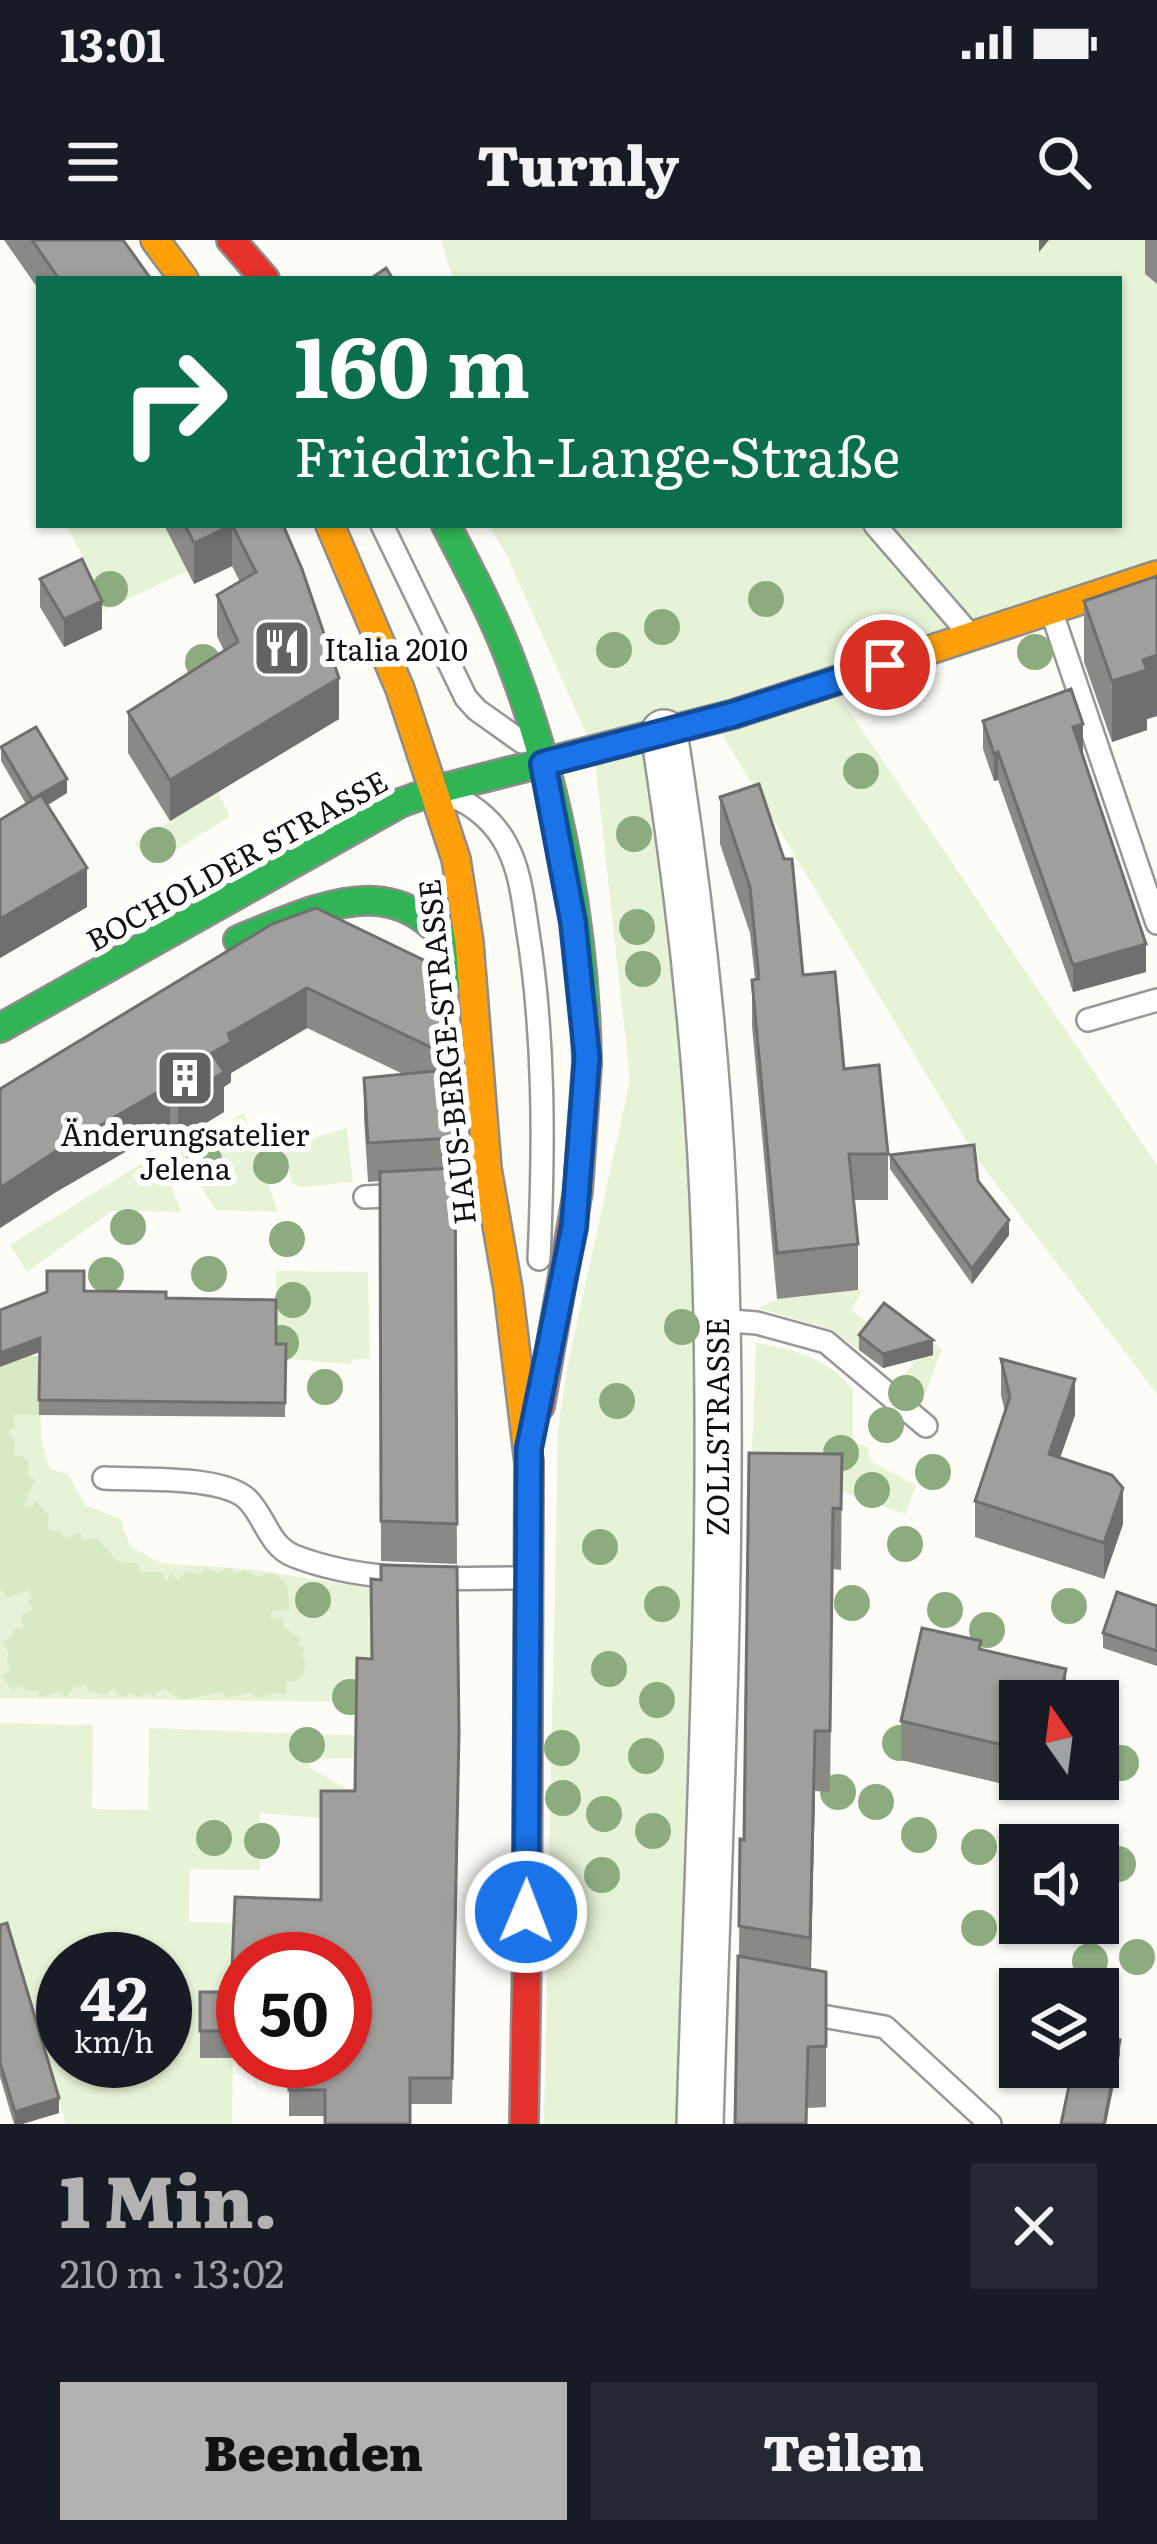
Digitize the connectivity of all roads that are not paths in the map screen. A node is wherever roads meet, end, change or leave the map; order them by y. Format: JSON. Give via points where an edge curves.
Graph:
{"nodes":[{"id":1,"x":155,"y":240,"type":"edge"},
{"id":2,"x":231,"y":240,"type":"edge"},
{"id":3,"x":182,"y":276,"type":"edge"},
{"id":4,"x":261,"y":276,"type":"edge"},
{"id":5,"x":331,"y":528,"type":"edge"},
{"id":6,"x":383,"y":528,"type":"edge"},
{"id":7,"x":447,"y":528,"type":"edge"},
{"id":8,"x":878,"y":528,"type":"edge"},
{"id":9,"x":1157,"y":575,"type":"edge"},
{"id":10,"x":1051,"y":610,"type":"junction"},
{"id":11,"x":972,"y":636,"type":"junction"},
{"id":12,"x":664,"y":733,"type":"junction"},
{"id":13,"x":543,"y":764,"type":"junction"},
{"id":14,"x":436,"y":790,"type":"junction"},
{"id":15,"x":1157,"y":922,"type":"edge"},
{"id":16,"x":216,"y":948,"type":"dead end"},
{"id":17,"x":182,"y":958,"type":"dead end"},
{"id":18,"x":472,"y":988,"type":"junction"},
{"id":19,"x":69,"y":990,"type":"junction"},
{"id":20,"x":1157,"y":1000,"type":"edge"},
{"id":21,"x":1088,"y":1021,"type":"dead end"},
{"id":22,"x":0,"y":1028,"type":"edge"},
{"id":23,"x":428,"y":1193,"type":"edge"},
{"id":24,"x":365,"y":1197,"type":"dead end"},
{"id":25,"x":717,"y":1320,"type":"junction"},
{"id":26,"x":926,"y":1426,"type":"dead end"},
{"id":27,"x":529,"y":1448,"type":"junction"},
{"id":28,"x":104,"y":1478,"type":"dead end"},
{"id":29,"x":530,"y":1578,"type":"junction"},
{"id":30,"x":771,"y":2008,"type":"edge"},
{"id":31,"x":524,"y":2124,"type":"edge"},
{"id":32,"x":700,"y":2124,"type":"edge"},
{"id":33,"x":990,"y":2124,"type":"edge"}],
"edges":[{"from":1,"to":3,"type":"main road"},
{"from":2,"to":4,"type":"main road"},
{"from":5,"to":14,"type":"main road","name":"HAUS-BERGE-STRASSE"},
{"from":6,"to":13,"type":"lane","via":[[471,705]]},
{"from":7,"to":13,"type":"main road","name":"HAUS-BERGE-STRASSE","via":[[513,667]]},
{"from":8,"to":11,"type":"lane"},
{"from":9,"to":10,"type":"main road","name":"BOCHOLDER STRASSE"},
{"from":10,"to":11,"type":"main road","name":"BOCHOLDER STRASSE"},
{"from":10,"to":15,"type":"lane"},
{"from":11,"to":12,"type":"main road","name":"BOCHOLDER STRASSE"},
{"from":12,"to":13,"type":"main road","name":"BOCHOLDER STRASSE"},
{"from":12,"to":25,"type":"street","name":"ZOLLSTRASSE","via":[[704,1068]]},
{"from":13,"to":14,"type":"main road","name":"BOCHOLDER STRASSE"},
{"from":13,"to":27,"type":"main road","name":"HAUS-BERGE-STRASSE","via":[[578,957],[586,1091],[574,1227]]},
{"from":14,"to":18,"type":"main road","name":"HAUS-BERGE-STRASSE","via":[[461,884]]},
{"from":14,"to":19,"type":"main road","name":"BOCHOLDER STRASSE","via":[[378,814]]},
{"from":14,"to":27,"type":"lane","via":[[477,811],[501,835],[519,876],[532,956],[543,1126]]},
{"from":16,"to":18,"type":"main road","via":[[337,902],[369,899],[438,931]]},
{"from":17,"to":19,"type":"main road","name":"BOCHOLDER STRASSE"},
{"from":18,"to":27,"type":"main road","name":"HAUS-BERGE-STRASSE","via":[[480,1191],[508,1289]]},
{"from":19,"to":22,"type":"main road","name":"BOCHOLDER STRASSE"},
{"from":20,"to":21,"type":"lane"},
{"from":23,"to":24,"type":"lane"},
{"from":25,"to":26,"type":"lane","via":[[826,1342]]},
{"from":25,"to":32,"type":"street","name":"ZOLLSTRASSE","via":[[715,1998]]},
{"from":27,"to":29,"type":"main road","name":"HAUS-BERGE-STRASSE"},
{"from":28,"to":29,"type":"lane","via":[[232,1488],[290,1555],[374,1578]]},
{"from":29,"to":31,"type":"main road","name":"HAUS-BERGE-STRASSE"},
{"from":30,"to":33,"type":"lane","via":[[884,2027]]}]}
